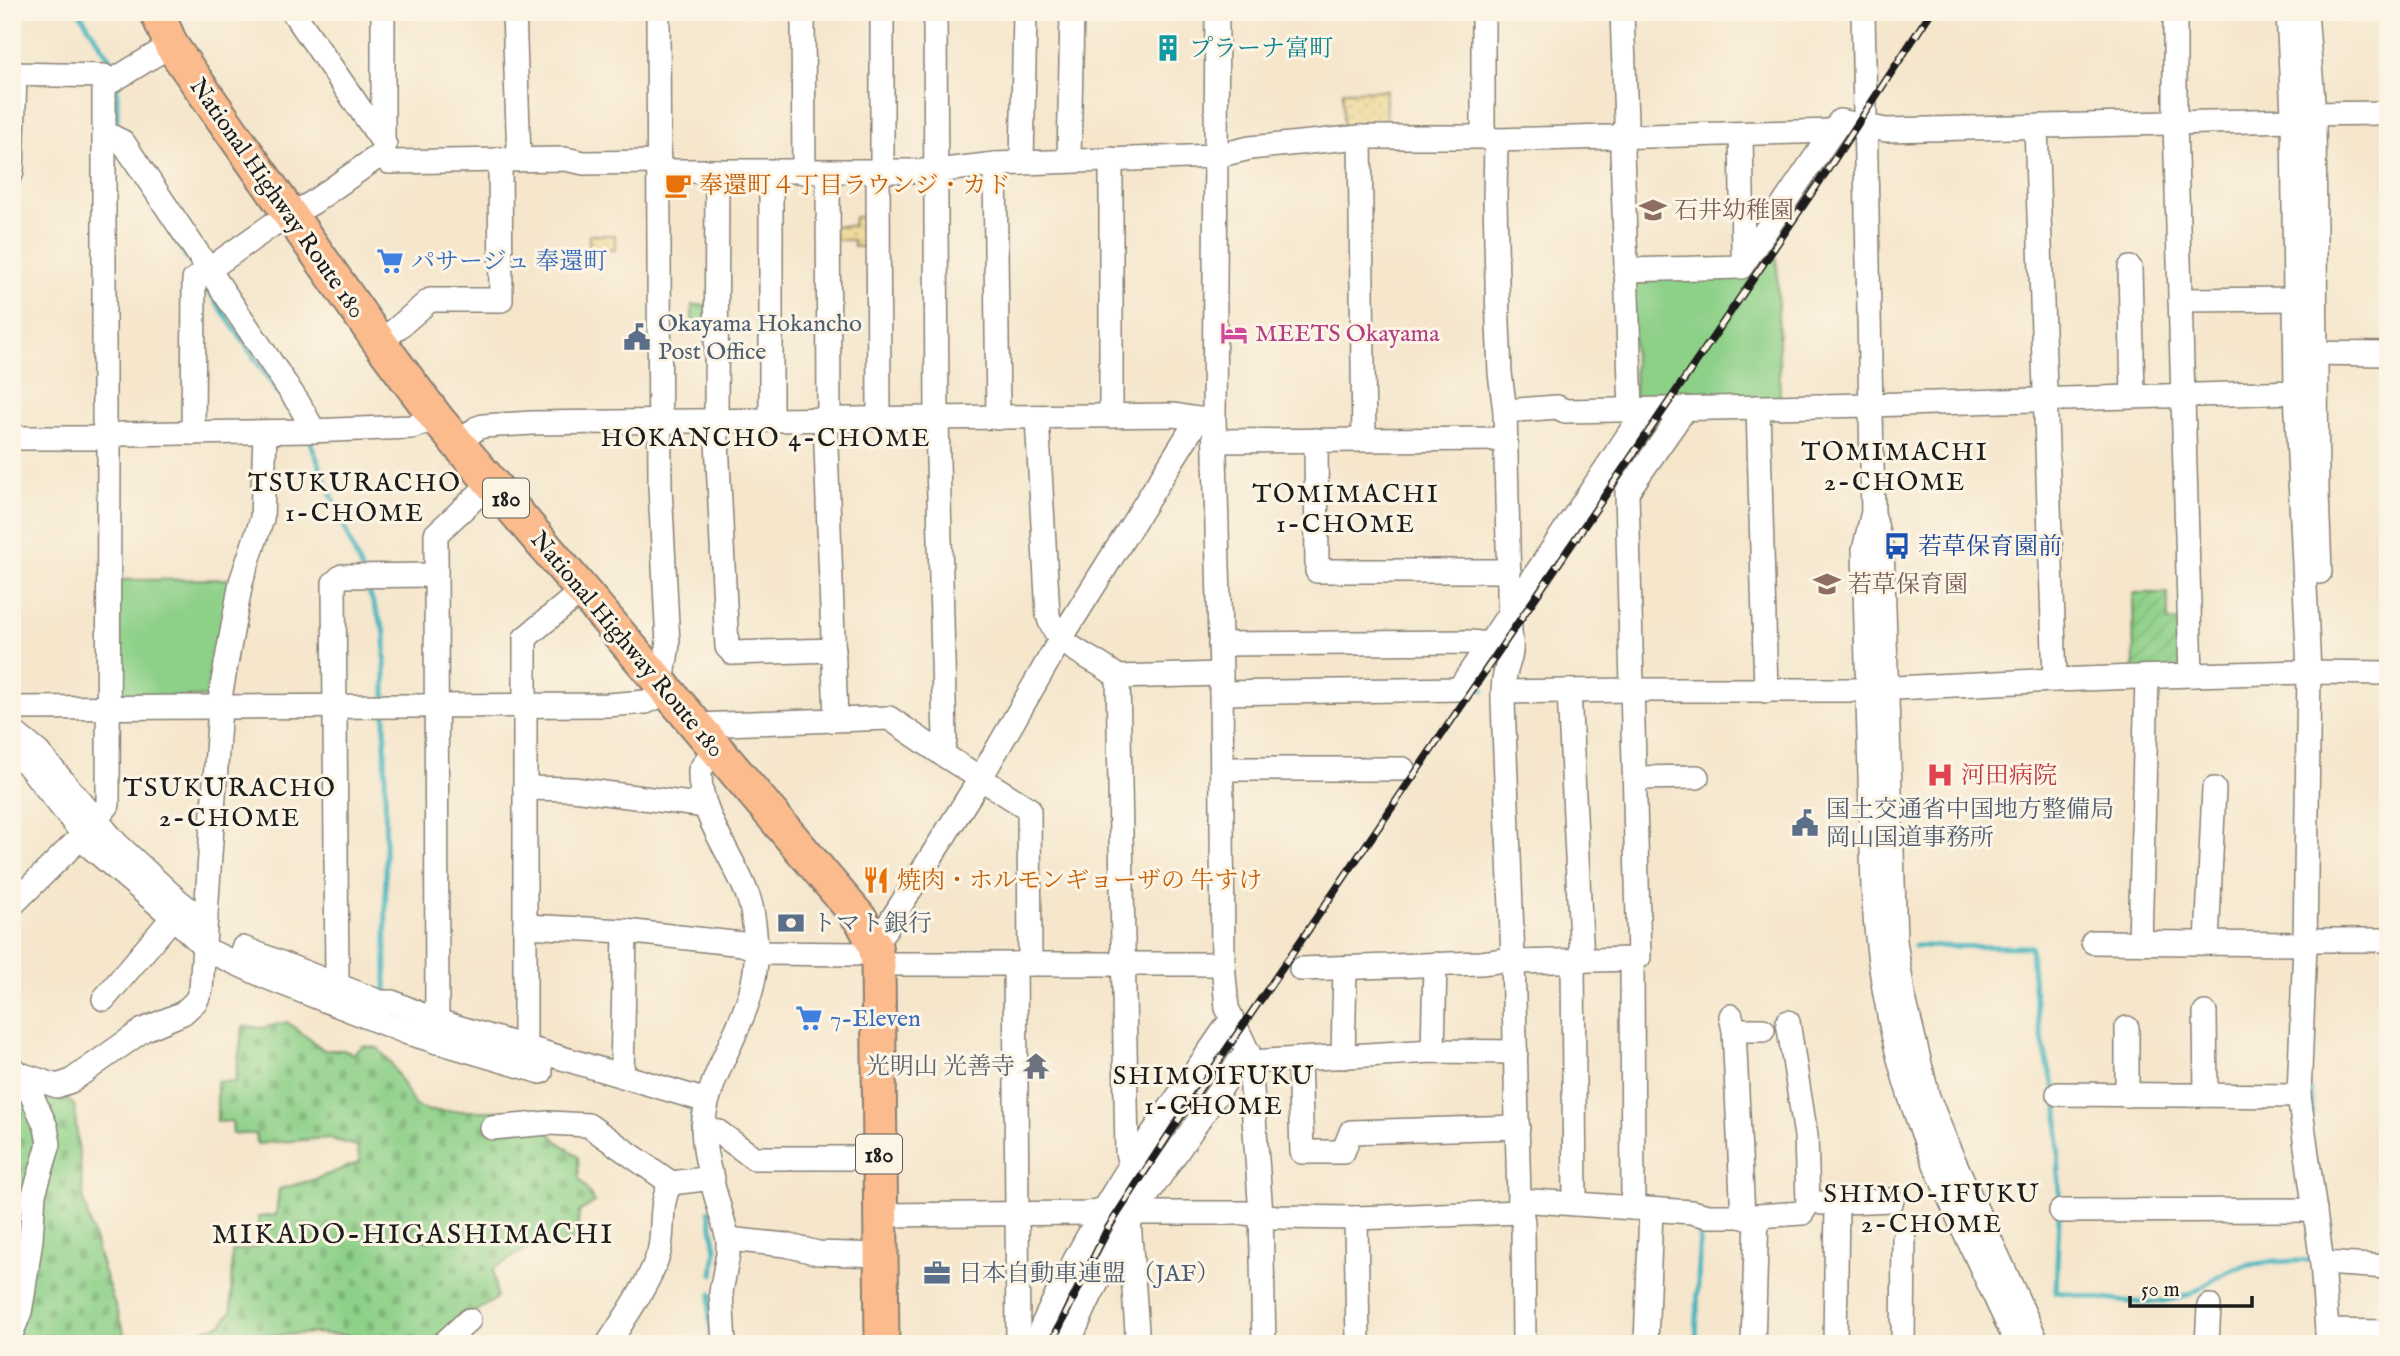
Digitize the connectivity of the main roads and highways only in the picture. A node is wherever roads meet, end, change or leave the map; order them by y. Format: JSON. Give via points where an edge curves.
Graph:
{"nodes":[{"id":1,"x":157,"y":12,"type":"edge"},
{"id":2,"x":882,"y":1344,"type":"edge"}],
"edges":[{"from":1,"to":2,"type":"highway","name":"National Highway Route 180","number":"180","via":[[171,45],[380,343],[448,431],[862,921],[876,955]]}]}
